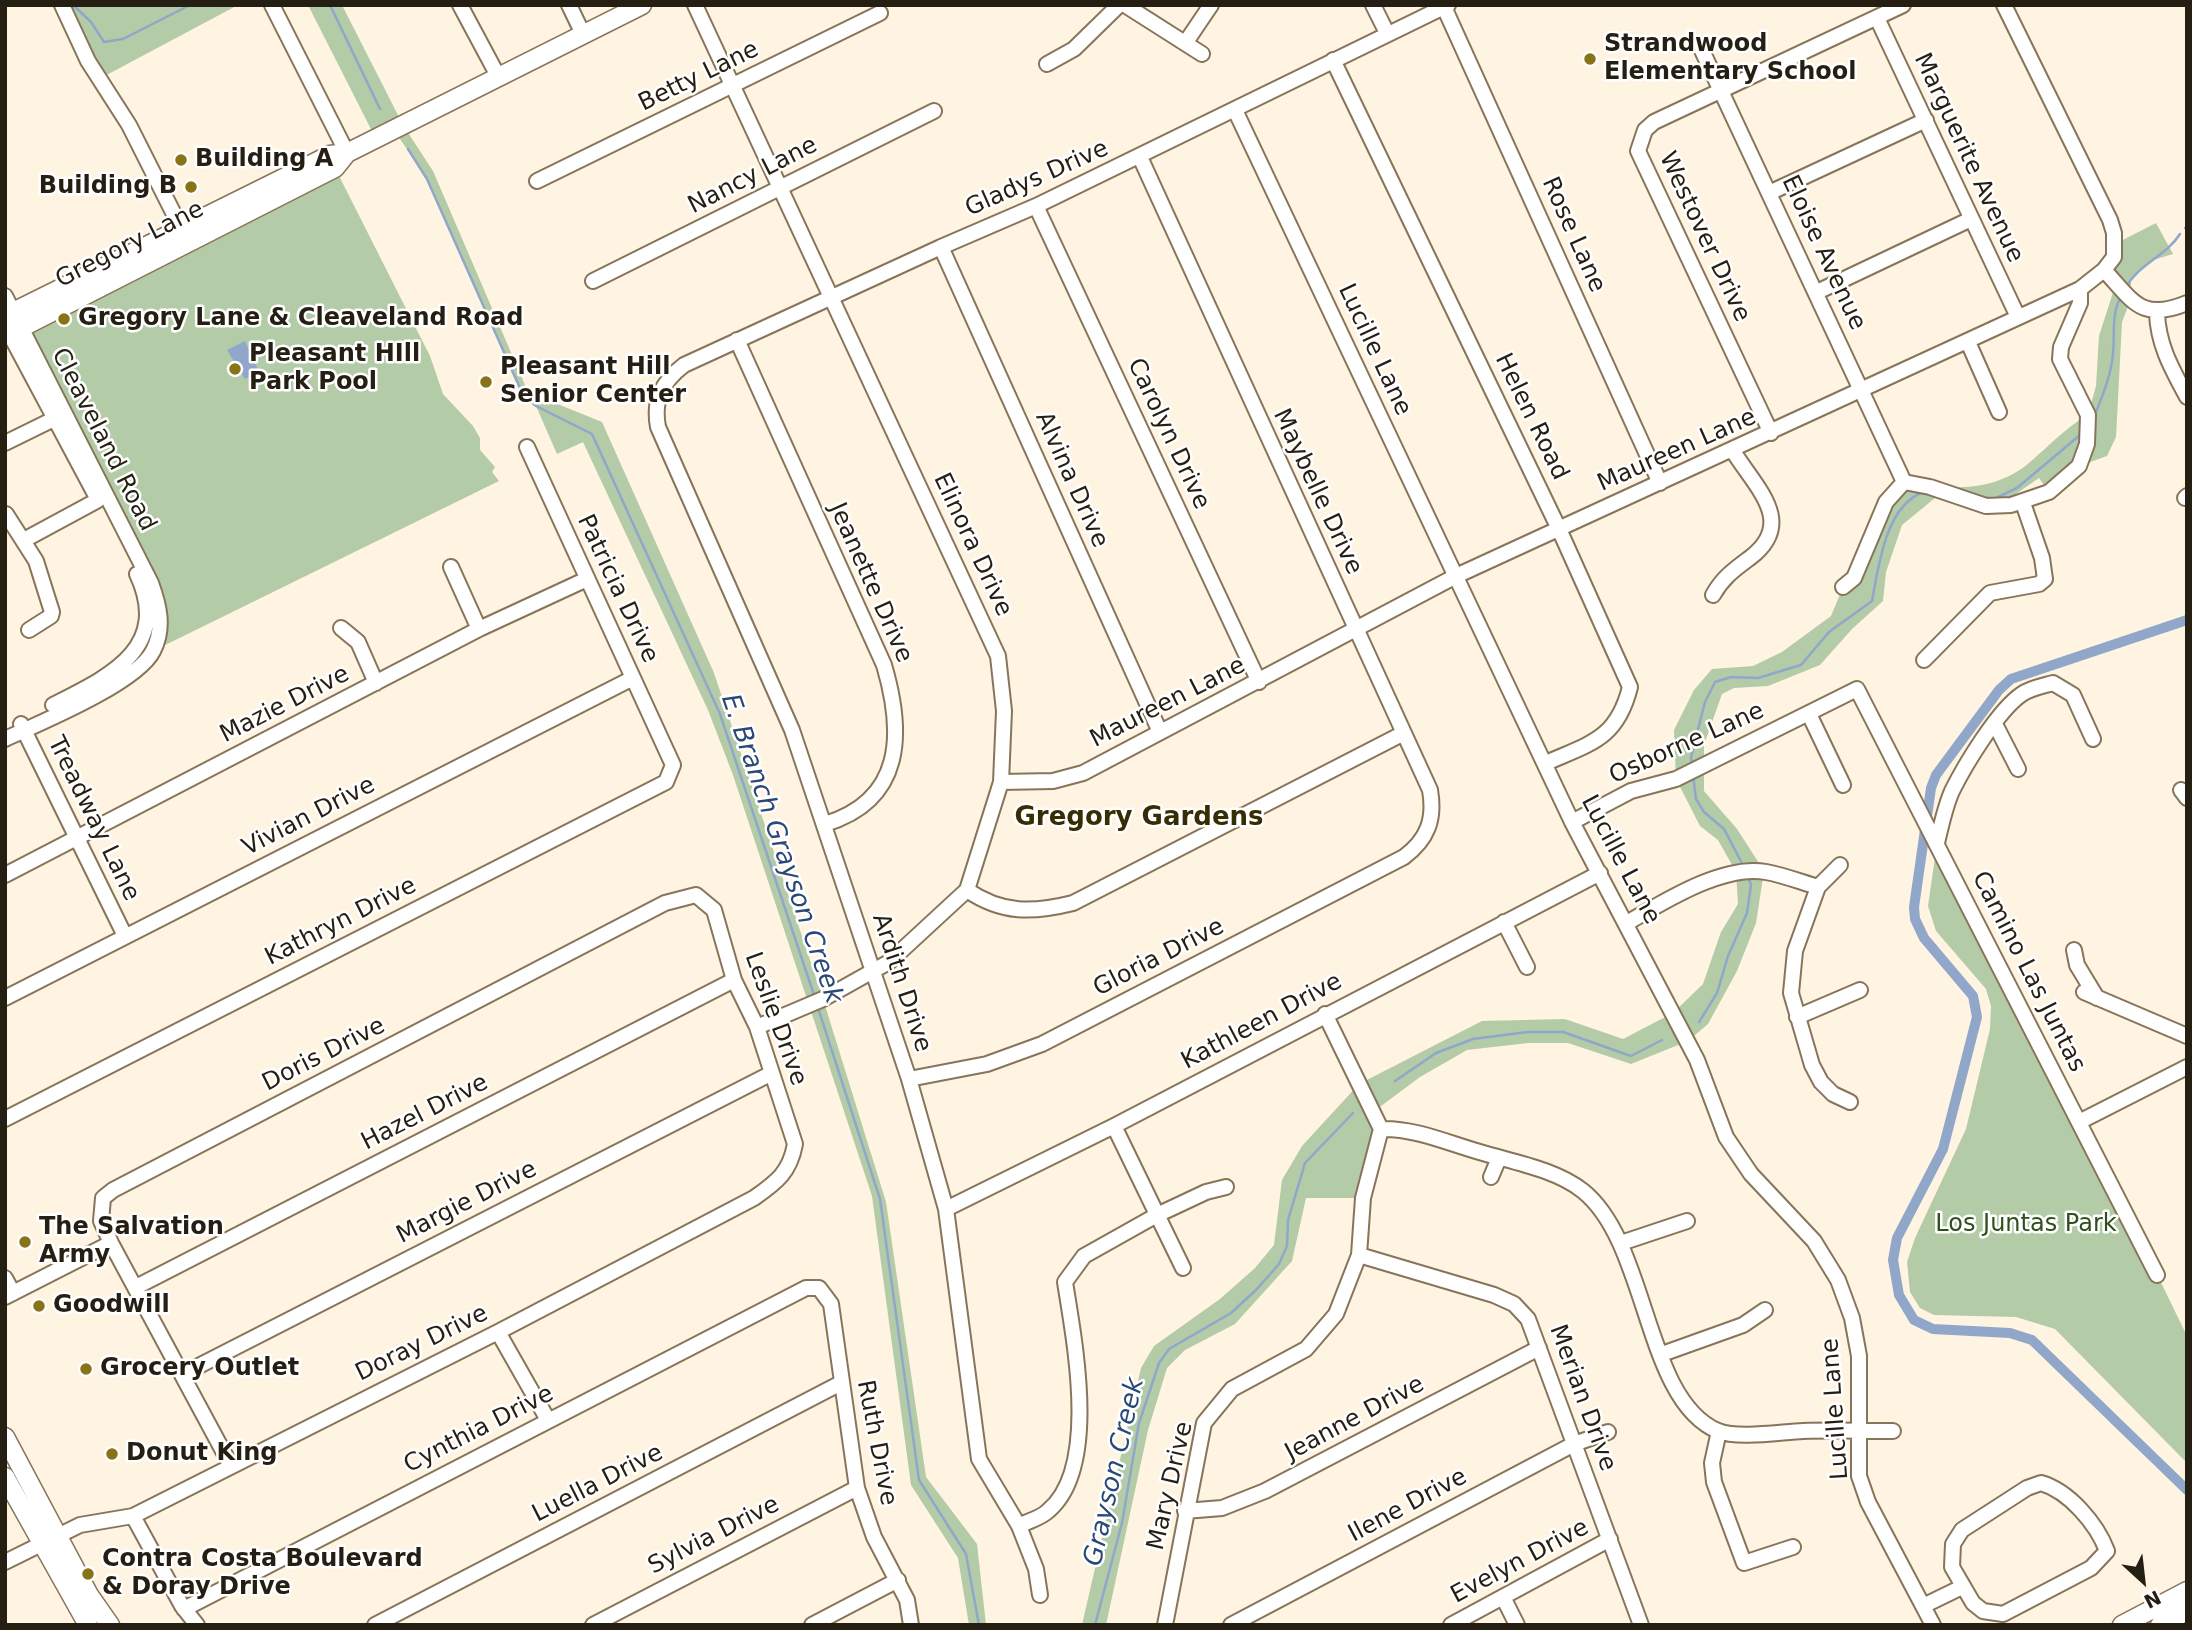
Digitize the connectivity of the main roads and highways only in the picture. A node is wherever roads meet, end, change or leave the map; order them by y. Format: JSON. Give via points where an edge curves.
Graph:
{"nodes":[{"id":1,"x":642,"y":5,"type":"edge"},
{"id":2,"x":9,"y":321,"type":"edge"},
{"id":3,"x":5,"y":1437,"type":"edge"},
{"id":4,"x":5,"y":1477,"type":"edge"},
{"id":5,"x":48,"y":1540,"type":"junction"},
{"id":6,"x":2187,"y":1591,"type":"edge"},
{"id":7,"x":2187,"y":1611,"type":"edge"},
{"id":8,"x":88,"y":1625,"type":"edge"},
{"id":9,"x":110,"y":1625,"type":"edge"},
{"id":10,"x":2122,"y":1625,"type":"edge"},
{"id":11,"x":2160,"y":1625,"type":"edge"}],
"edges":[{"from":1,"to":2,"type":"main road","name":"Gregory Lane","via":[[347,153],[330,155],[184,235]]},
{"from":3,"to":5,"type":"main road"},
{"from":4,"to":5,"type":"main road"},
{"from":5,"to":8,"type":"main road"},
{"from":5,"to":9,"type":"main road"},
{"from":6,"to":10,"type":"main road"},
{"from":7,"to":11,"type":"main road"}]}
